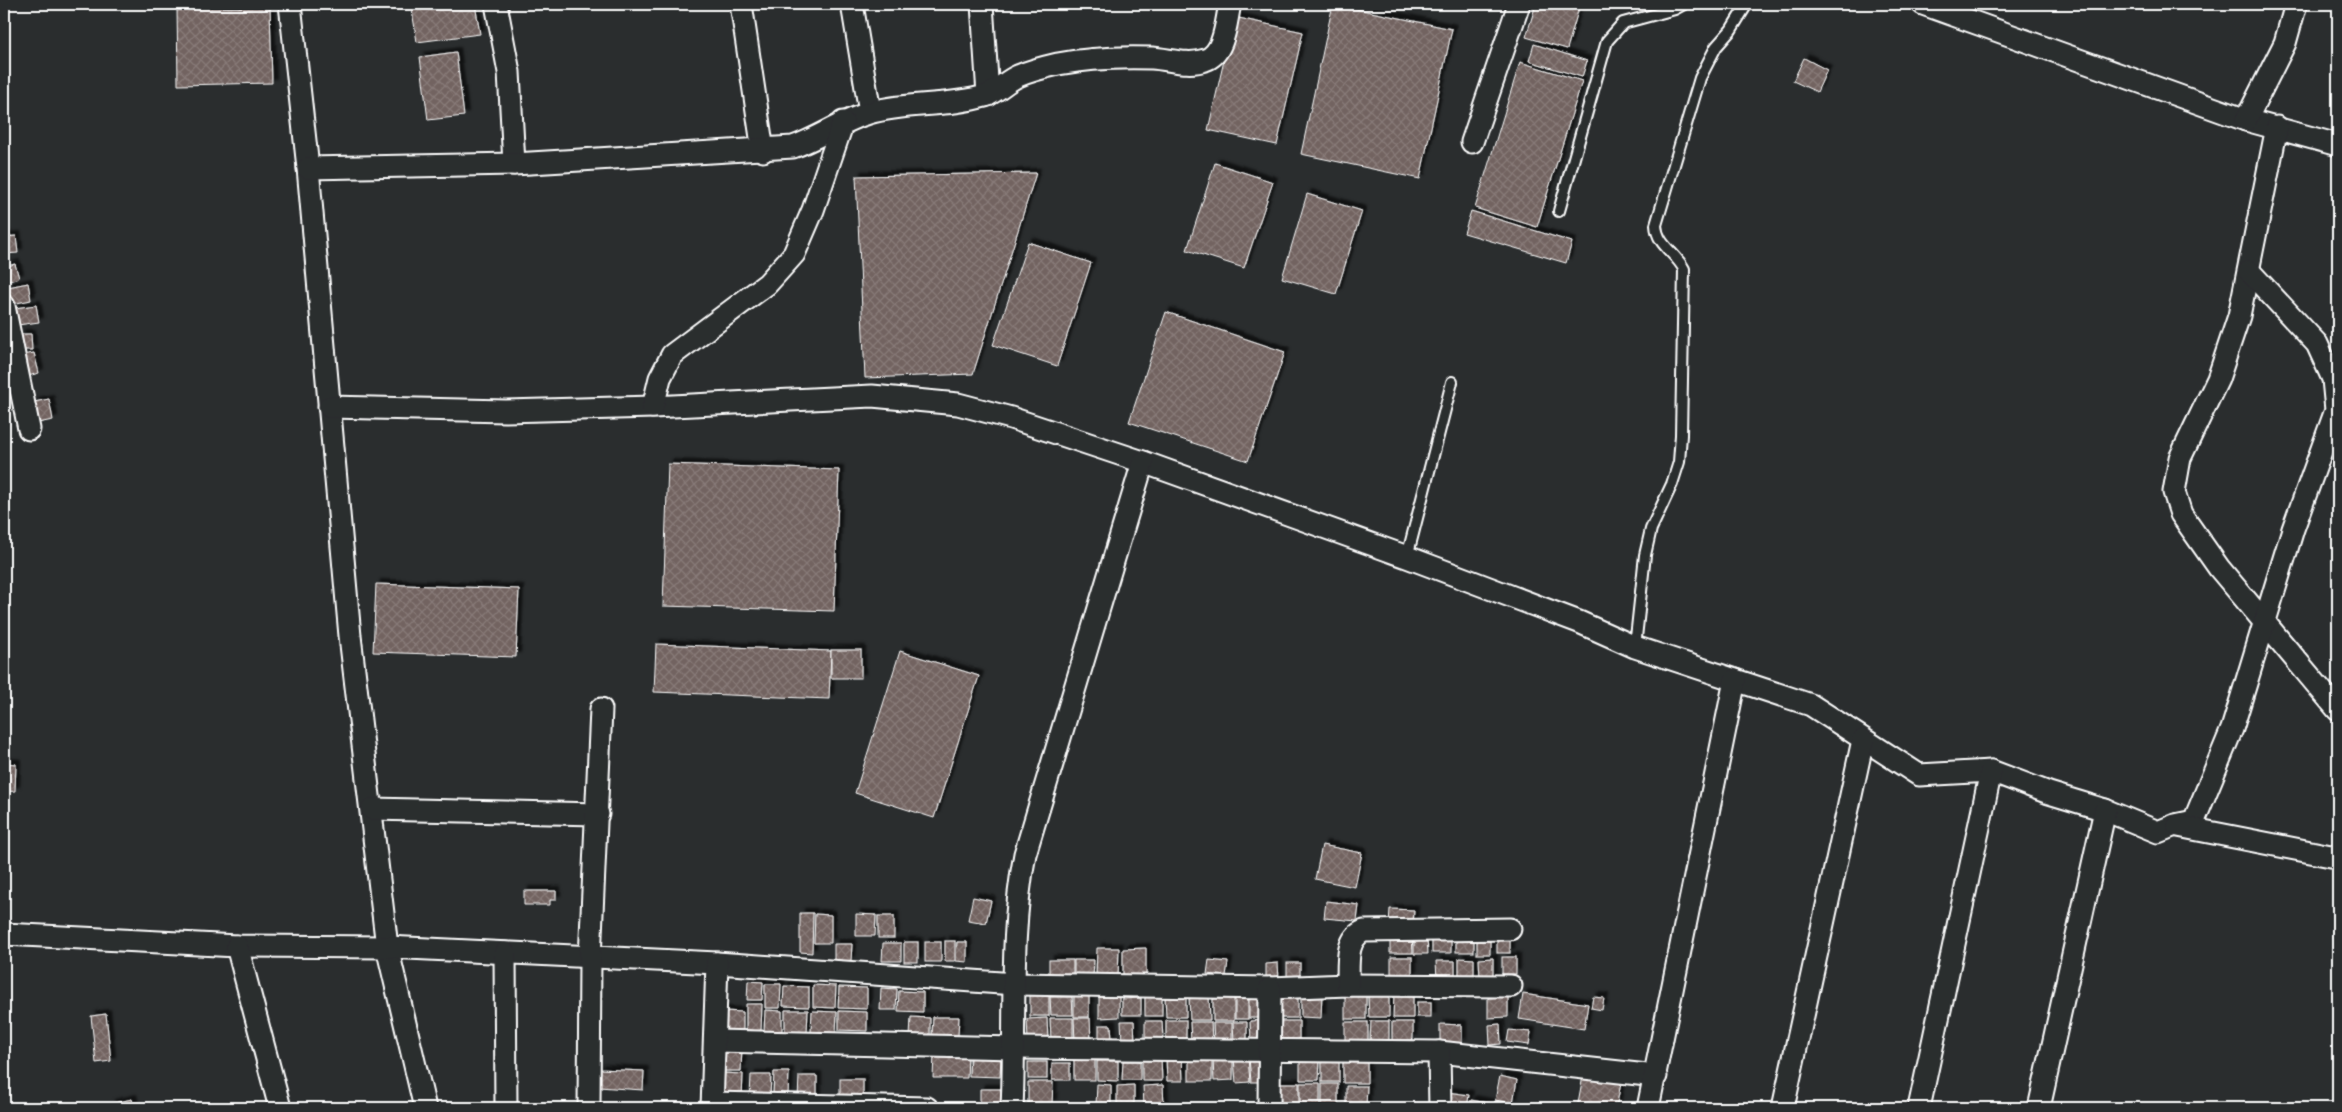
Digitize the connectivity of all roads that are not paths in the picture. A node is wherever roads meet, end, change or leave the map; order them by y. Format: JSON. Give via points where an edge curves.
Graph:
{"nodes":[{"id":1,"x":290,"y":4,"type":"edge"},
{"id":2,"x":496,"y":4,"type":"edge"},
{"id":3,"x":741,"y":4,"type":"edge"},
{"id":4,"x":852,"y":4,"type":"edge"},
{"id":5,"x":982,"y":4,"type":"edge"},
{"id":6,"x":1230,"y":4,"type":"edge"},
{"id":7,"x":1520,"y":4,"type":"edge"},
{"id":8,"x":1684,"y":4,"type":"edge"},
{"id":9,"x":1747,"y":4,"type":"edge"},
{"id":10,"x":1923,"y":4,"type":"edge"},
{"id":11,"x":2296,"y":4,"type":"edge"},
{"id":12,"x":988,"y":95,"type":"junction"},
{"id":13,"x":870,"y":112,"type":"junction"},
{"id":14,"x":2246,"y":120,"type":"junction"},
{"id":15,"x":843,"y":122,"type":"junction"},
{"id":16,"x":2277,"y":127,"type":"junction"},
{"id":17,"x":1472,"y":142,"type":"dead end"},
{"id":18,"x":2338,"y":145,"type":"edge"},
{"id":19,"x":764,"y":151,"type":"junction"},
{"id":20,"x":514,"y":164,"type":"junction"},
{"id":21,"x":308,"y":168,"type":"junction"},
{"id":22,"x":1559,"y":211,"type":"dead end"},
{"id":23,"x":2249,"y":271,"type":"junction"},
{"id":24,"x":4,"y":306,"type":"edge"},
{"id":25,"x":1452,"y":382,"type":"dead end"},
{"id":26,"x":329,"y":407,"type":"junction"},
{"id":27,"x":653,"y":407,"type":"junction"},
{"id":28,"x":2337,"y":411,"type":"edge"},
{"id":29,"x":29,"y":429,"type":"dead end"},
{"id":30,"x":1143,"y":462,"type":"junction"},
{"id":31,"x":1407,"y":557,"type":"junction"},
{"id":32,"x":2263,"y":621,"type":"junction"},
{"id":33,"x":1635,"y":647,"type":"junction"},
{"id":34,"x":1735,"y":680,"type":"junction"},
{"id":35,"x":601,"y":709,"type":"dead end"},
{"id":36,"x":2338,"y":710,"type":"edge"},
{"id":37,"x":1863,"y":740,"type":"junction"},
{"id":38,"x":1991,"y":771,"type":"junction"},
{"id":39,"x":372,"y":810,"type":"junction"},
{"id":40,"x":2105,"y":810,"type":"junction"},
{"id":41,"x":598,"y":814,"type":"junction"},
{"id":42,"x":2175,"y":825,"type":"junction"},
{"id":43,"x":2338,"y":854,"type":"edge"},
{"id":44,"x":1510,"y":929,"type":"dead end"},
{"id":45,"x":4,"y":934,"type":"edge"},
{"id":46,"x":237,"y":946,"type":"junction"},
{"id":47,"x":387,"y":947,"type":"junction"},
{"id":48,"x":505,"y":953,"type":"junction"},
{"id":49,"x":590,"y":958,"type":"junction"},
{"id":50,"x":717,"y":964,"type":"junction"},
{"id":51,"x":1015,"y":984,"type":"junction"},
{"id":52,"x":1348,"y":985,"type":"junction"},
{"id":53,"x":1511,"y":986,"type":"dead end"},
{"id":54,"x":1270,"y":988,"type":"junction"},
{"id":55,"x":716,"y":1041,"type":"junction"},
{"id":56,"x":1015,"y":1048,"type":"junction"},
{"id":57,"x":1269,"y":1050,"type":"junction"},
{"id":58,"x":1439,"y":1052,"type":"junction"},
{"id":59,"x":1656,"y":1076,"type":"junction"},
{"id":60,"x":712,"y":1106,"type":"edge"},
{"id":61,"x":280,"y":1108,"type":"edge"},
{"id":62,"x":425,"y":1108,"type":"edge"},
{"id":63,"x":506,"y":1108,"type":"edge"},
{"id":64,"x":589,"y":1108,"type":"edge"},
{"id":65,"x":927,"y":1108,"type":"edge"},
{"id":66,"x":1012,"y":1108,"type":"edge"},
{"id":67,"x":1269,"y":1108,"type":"edge"},
{"id":68,"x":1440,"y":1108,"type":"edge"},
{"id":69,"x":1648,"y":1108,"type":"edge"},
{"id":70,"x":1783,"y":1108,"type":"edge"},
{"id":71,"x":1919,"y":1108,"type":"edge"},
{"id":72,"x":2039,"y":1108,"type":"edge"}],
"edges":[{"from":1,"to":21,"type":"street"},
{"from":2,"to":20,"type":"street","via":[[509,72]]},
{"from":3,"to":19,"type":"street"},
{"from":4,"to":13,"type":"street"},
{"from":5,"to":12,"type":"street"},
{"from":6,"to":12,"type":"street","via":[[1216,53],[1206,60],[1097,58],[1018,76]]},
{"from":7,"to":17,"type":"street"},
{"from":8,"to":22,"type":"lane","via":[[1623,23],[1607,41]]},
{"from":9,"to":33,"type":"lane","via":[[1716,47],[1700,78],[1656,225],[1660,242],[1677,256],[1684,269],[1681,435],[1679,462],[1651,529],[1645,555]]},
{"from":10,"to":14,"type":"street"},
{"from":11,"to":14,"type":"street","via":[[2285,43]]},
{"from":12,"to":13,"type":"street","via":[[958,102]]},
{"from":13,"to":15,"type":"street"},
{"from":14,"to":16,"type":"street"},
{"from":15,"to":19,"type":"street","via":[[817,138],[793,147]]},
{"from":15,"to":27,"type":"street","via":[[794,254],[767,284],[672,354],[660,378]]},
{"from":16,"to":18,"type":"street"},
{"from":16,"to":23,"type":"street"},
{"from":19,"to":20,"type":"street"},
{"from":20,"to":21,"type":"street"},
{"from":21,"to":26,"type":"street"},
{"from":23,"to":28,"type":"street","via":[[2317,344],[2333,379]]},
{"from":23,"to":32,"type":"street","via":[[2239,316],[2218,379],[2180,458],[2174,492],[2181,514],[2219,568]]},
{"from":24,"to":29,"type":"street"},
{"from":25,"to":31,"type":"lane"},
{"from":26,"to":27,"type":"street","via":[[506,411]]},
{"from":26,"to":39,"type":"street","via":[[350,636]]},
{"from":27,"to":30,"type":"street","via":[[872,396],[958,404]]},
{"from":28,"to":32,"type":"street"},
{"from":30,"to":31,"type":"street"},
{"from":30,"to":51,"type":"street","via":[[1025,854],[1017,911]]},
{"from":31,"to":33,"type":"street","via":[[1579,622]]},
{"from":32,"to":36,"type":"street"},
{"from":32,"to":42,"type":"street","via":[[2232,729],[2194,821]]},
{"from":33,"to":34,"type":"street"},
{"from":34,"to":37,"type":"street","via":[[1811,705]]},
{"from":34,"to":59,"type":"street"},
{"from":35,"to":41,"type":"street"},
{"from":37,"to":38,"type":"street","via":[[1919,775]]},
{"from":37,"to":70,"type":"street"},
{"from":38,"to":40,"type":"street"},
{"from":38,"to":71,"type":"street"},
{"from":39,"to":41,"type":"street"},
{"from":39,"to":47,"type":"street"},
{"from":40,"to":42,"type":"street","via":[[2158,832]]},
{"from":40,"to":72,"type":"street"},
{"from":41,"to":49,"type":"street"},
{"from":42,"to":43,"type":"street","via":[[2336,857]]},
{"from":44,"to":52,"type":"street","via":[[1364,931],[1357,934],[1350,945]]},
{"from":45,"to":46,"type":"street"},
{"from":46,"to":47,"type":"street"},
{"from":46,"to":61,"type":"street"},
{"from":47,"to":48,"type":"street"},
{"from":47,"to":62,"type":"street"},
{"from":48,"to":49,"type":"street"},
{"from":48,"to":63,"type":"street"},
{"from":49,"to":50,"type":"street"},
{"from":49,"to":64,"type":"street"},
{"from":50,"to":51,"type":"street"},
{"from":50,"to":55,"type":"street"},
{"from":51,"to":54,"type":"street"},
{"from":51,"to":56,"type":"street"},
{"from":52,"to":53,"type":"street"},
{"from":52,"to":54,"type":"street"},
{"from":54,"to":57,"type":"street"},
{"from":55,"to":56,"type":"street"},
{"from":55,"to":60,"type":"street"},
{"from":56,"to":57,"type":"street"},
{"from":56,"to":66,"type":"street"},
{"from":57,"to":58,"type":"street"},
{"from":57,"to":67,"type":"street"},
{"from":58,"to":59,"type":"street"},
{"from":58,"to":68,"type":"street"},
{"from":59,"to":69,"type":"street"},
{"from":60,"to":65,"type":"street"}]}
